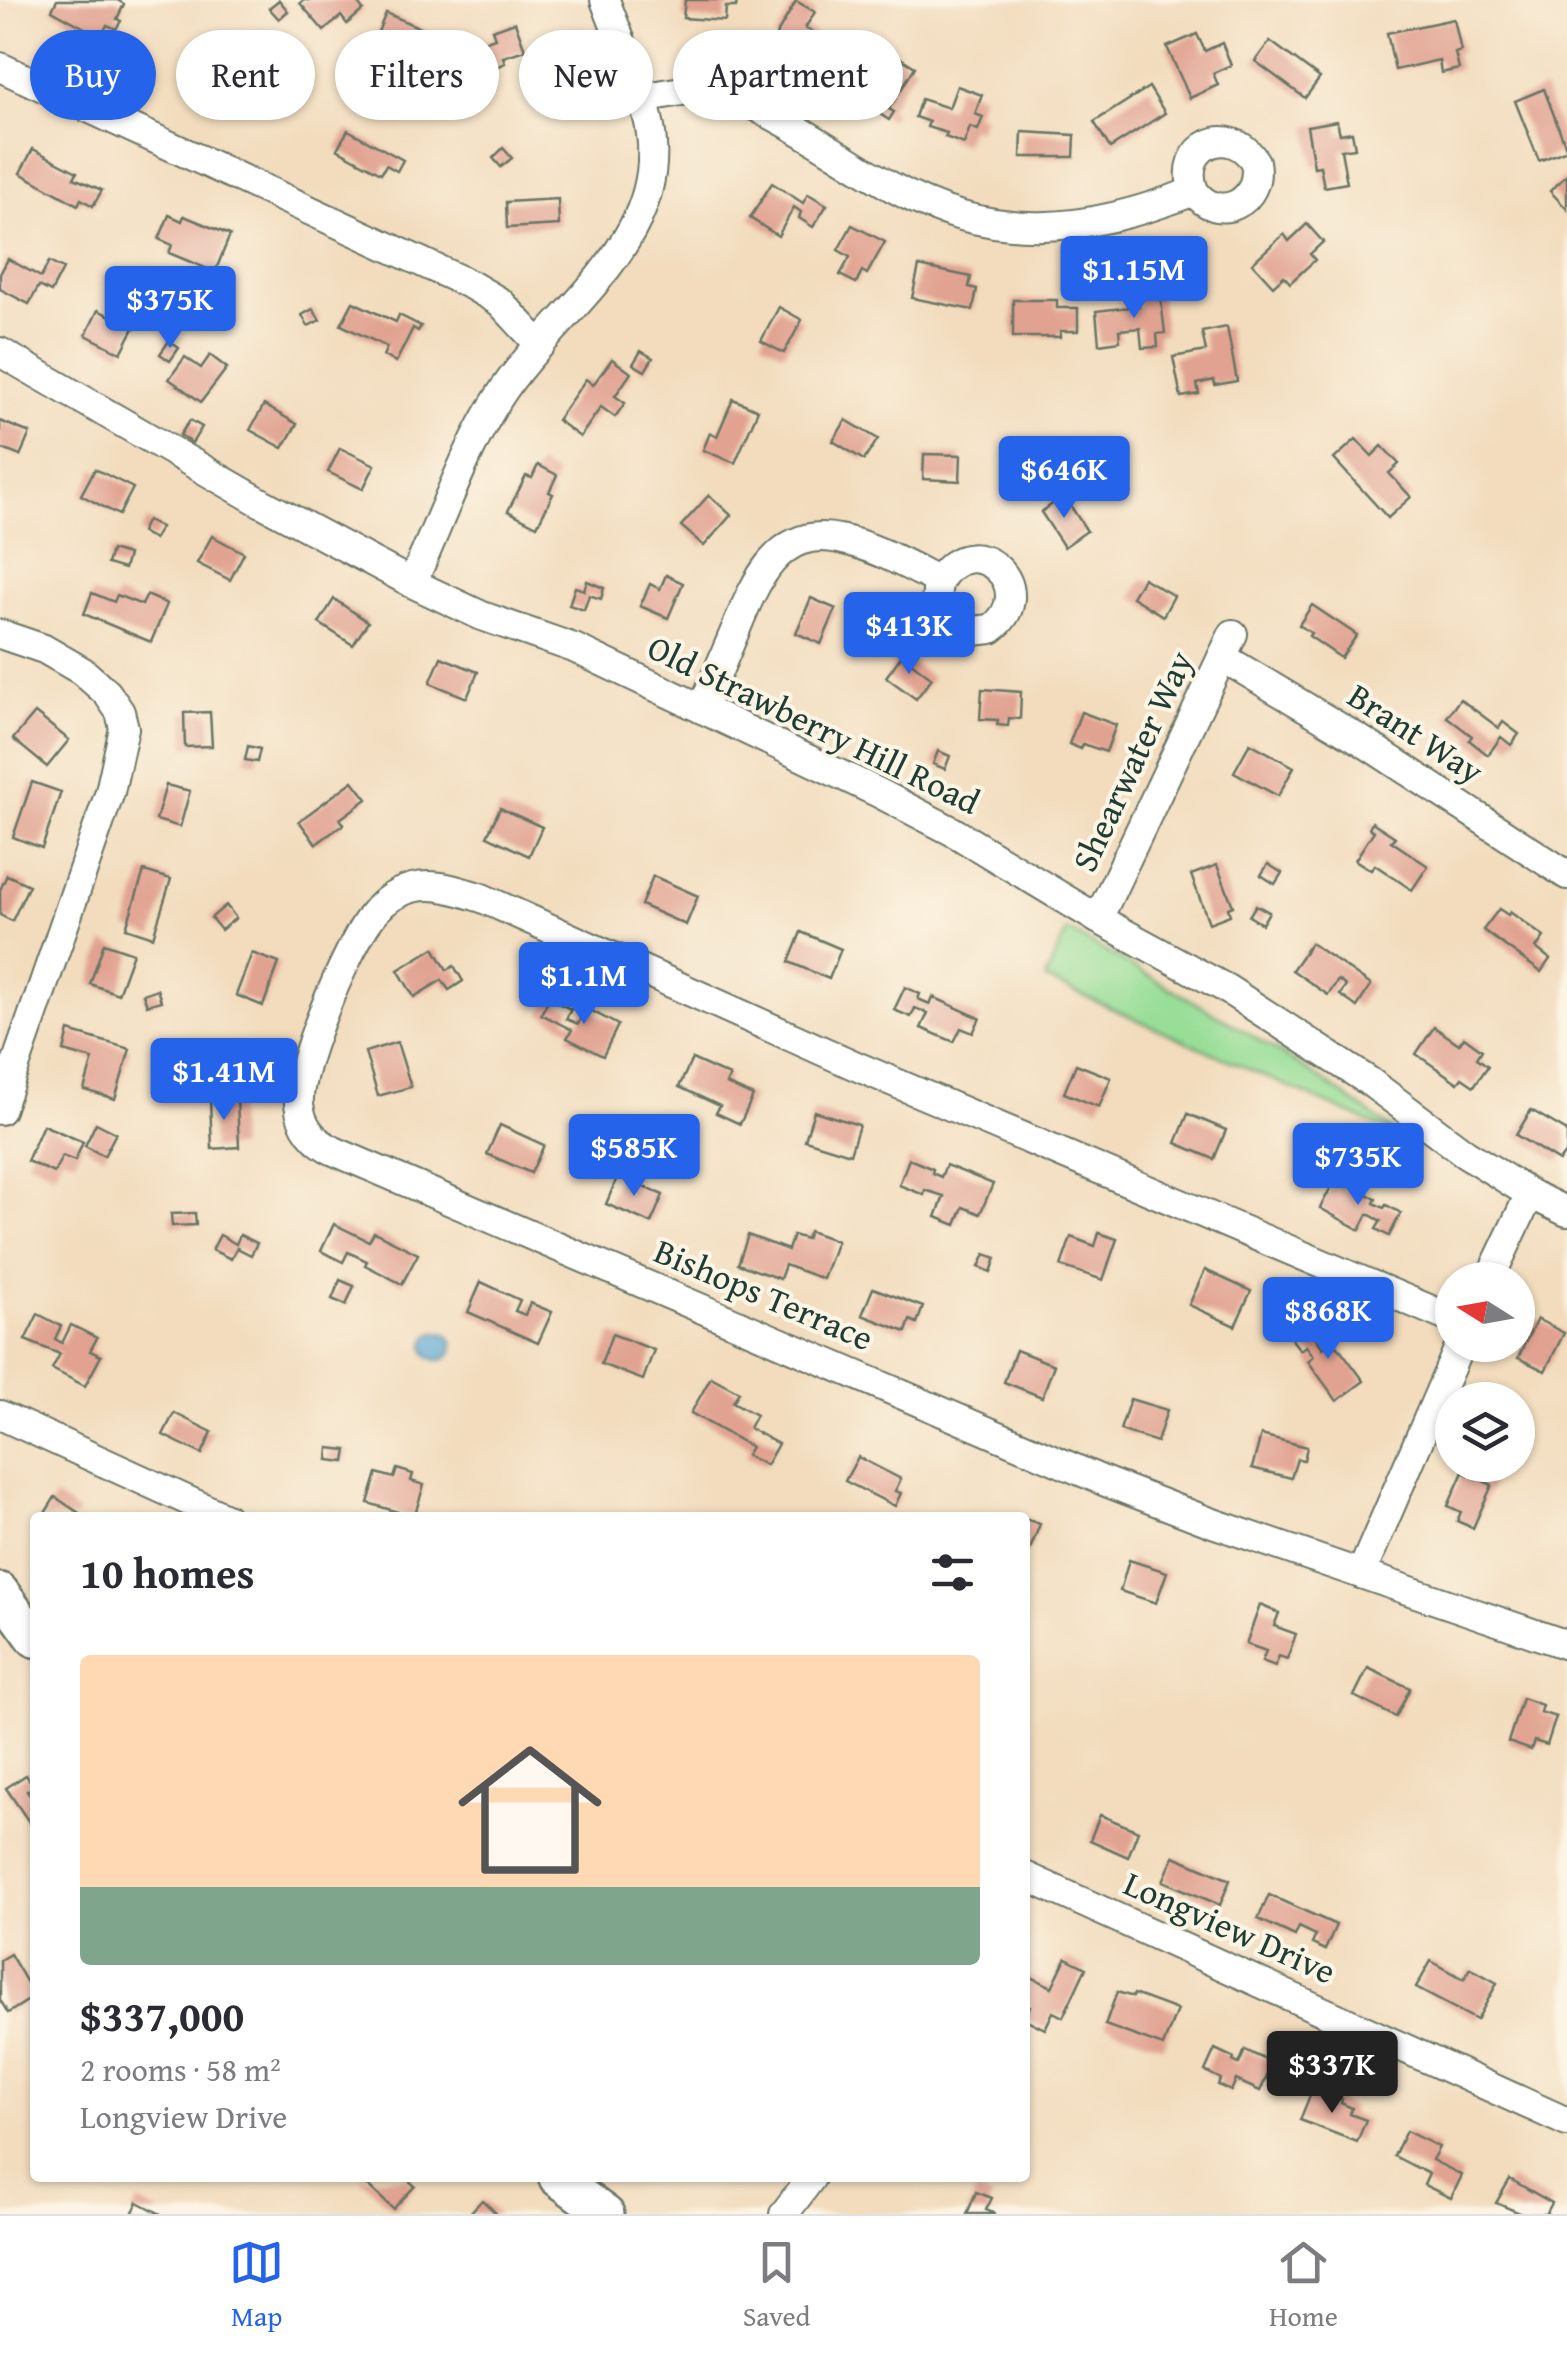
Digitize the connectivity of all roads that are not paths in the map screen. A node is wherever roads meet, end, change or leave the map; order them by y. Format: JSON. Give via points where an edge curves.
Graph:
{"nodes":[{"id":1,"x":605,"y":0,"type":"edge"},
{"id":2,"x":616,"y":30,"type":"edge"},
{"id":3,"x":0,"y":67,"type":"edge"},
{"id":4,"x":653,"y":96,"type":"edge"},
{"id":5,"x":646,"y":120,"type":"edge"},
{"id":6,"x":1194,"y":191,"type":"dead end"},
{"id":7,"x":540,"y":345,"type":"junction"},
{"id":8,"x":0,"y":352,"type":"edge"},
{"id":9,"x":939,"y":580,"type":"dead end"},
{"id":10,"x":412,"y":584,"type":"junction"},
{"id":11,"x":0,"y":634,"type":"edge"},
{"id":12,"x":1228,"y":645,"type":"joint"},
{"id":13,"x":702,"y":709,"type":"junction"},
{"id":14,"x":1567,"y":875,"type":"edge"},
{"id":15,"x":1098,"y":919,"type":"junction"},
{"id":16,"x":0,"y":1110,"type":"edge"},
{"id":17,"x":1530,"y":1194,"type":"junction"},
{"id":18,"x":1567,"y":1212,"type":"edge"},
{"id":19,"x":1498,"y":1262,"type":"edge"},
{"id":20,"x":1435,"y":1312,"type":"edge"},
{"id":21,"x":1453,"y":1362,"type":"edge"},
{"id":22,"x":0,"y":1416,"type":"edge"},
{"id":23,"x":213,"y":1512,"type":"edge"},
{"id":24,"x":1361,"y":1574,"type":"junction"},
{"id":25,"x":0,"y":1591,"type":"edge"},
{"id":26,"x":30,"y":1632,"type":"edge"},
{"id":27,"x":1567,"y":1645,"type":"edge"},
{"id":28,"x":1030,"y":1878,"type":"edge"},
{"id":29,"x":1567,"y":2122,"type":"edge"},
{"id":30,"x":562,"y":2182,"type":"edge"},
{"id":31,"x":808,"y":2182,"type":"edge"},
{"id":32,"x":591,"y":2210,"type":"edge"},
{"id":33,"x":784,"y":2214,"type":"edge"}],
"edges":[{"from":1,"to":2,"type":"street"},
{"from":3,"to":7,"type":"street","via":[[472,285],[500,302]]},
{"from":4,"to":6,"type":"street","via":[[699,88],[732,96],[908,196],[989,222],[1096,222]]},
{"from":5,"to":7,"type":"street","via":[[652,148],[636,226]]},
{"from":7,"to":10,"type":"street","via":[[498,398]]},
{"from":8,"to":10,"type":"street","name":"Old Strawberry Hill Road"},
{"from":9,"to":13,"type":"street","via":[[837,538],[792,544],[762,571]]},
{"from":10,"to":13,"type":"street","name":"Old Strawberry Hill Road","via":[[574,648]]},
{"from":11,"to":16,"type":"street","via":[[82,671],[107,693],[124,728],[110,792]]},
{"from":12,"to":14,"type":"street","name":"Brant Way"},
{"from":12,"to":15,"type":"street","name":"Shearwater Way"},
{"from":13,"to":15,"type":"street","name":"Old Strawberry Hill Road","via":[[879,792]]},
{"from":15,"to":17,"type":"street","name":"Old Strawberry Hill Road","via":[[1228,989]]},
{"from":17,"to":18,"type":"street","name":"Old Strawberry Hill Road"},
{"from":17,"to":19,"type":"street"},
{"from":20,"to":24,"type":"street","name":"Bishops Terrace","via":[[450,888],[417,886],[372,914],[310,1045],[299,1104],[321,1144],[1044,1457]]},
{"from":21,"to":24,"type":"street"},
{"from":22,"to":23,"type":"street"},
{"from":24,"to":27,"type":"street","name":"Bishops Terrace"},
{"from":25,"to":26,"type":"main road"},
{"from":28,"to":29,"type":"street","name":"Longview Drive"},
{"from":30,"to":32,"type":"main road"},
{"from":31,"to":33,"type":"street"}]}
